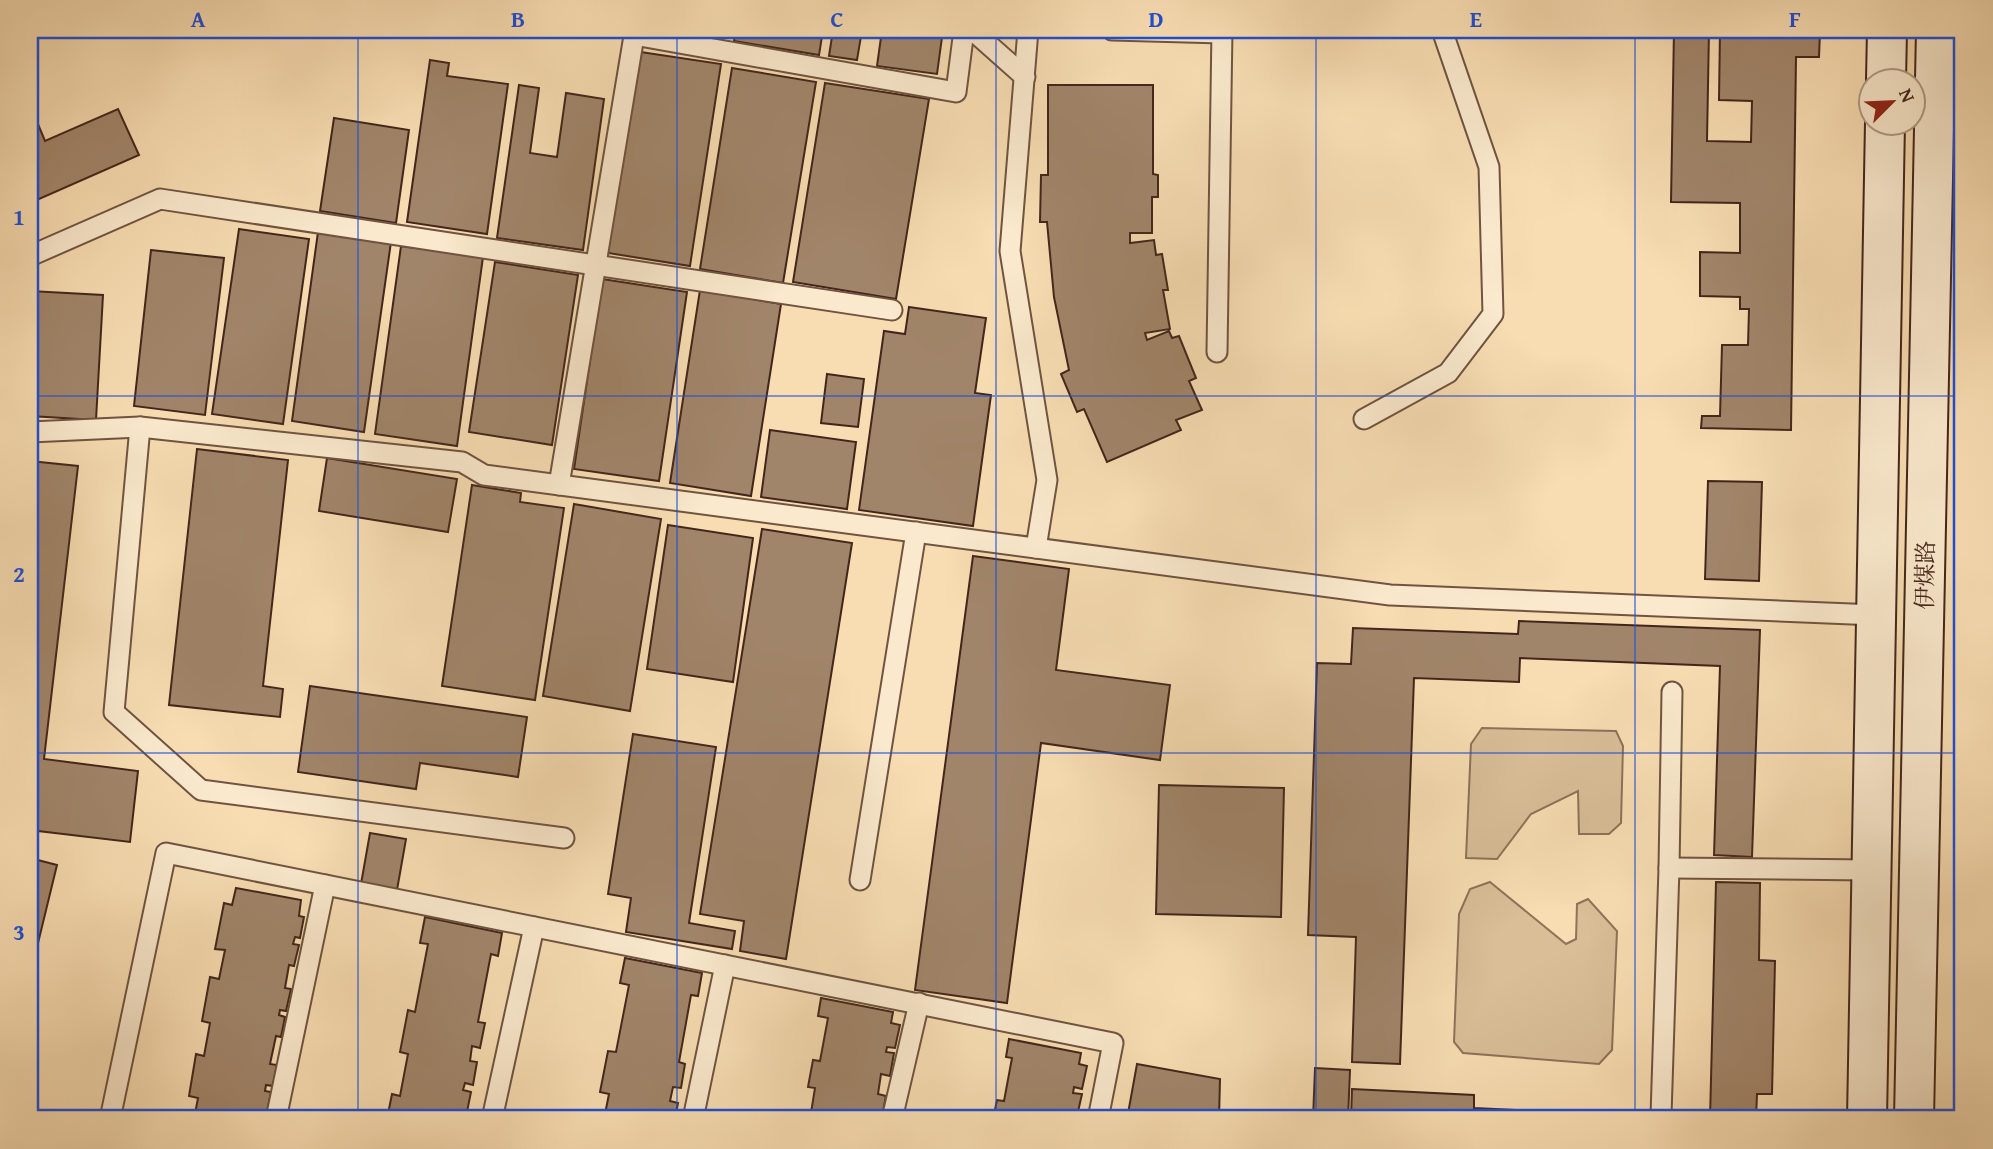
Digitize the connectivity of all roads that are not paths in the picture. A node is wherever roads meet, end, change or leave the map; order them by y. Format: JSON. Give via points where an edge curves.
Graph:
{"nodes":[{"id":1,"x":964,"y":30,"type":"edge"},
{"id":2,"x":972,"y":30,"type":"edge"},
{"id":3,"x":1028,"y":30,"type":"edge"},
{"id":4,"x":1112,"y":30,"type":"edge"},
{"id":5,"x":1442,"y":30,"type":"edge"},
{"id":6,"x":1887,"y":30,"type":"edge"},
{"id":7,"x":1936,"y":30,"type":"edge"},
{"id":8,"x":1222,"y":31,"type":"edge"},
{"id":9,"x":635,"y":32,"type":"edge"},
{"id":10,"x":1886,"y":66,"type":"edge"},
{"id":11,"x":1025,"y":77,"type":"junction"},
{"id":12,"x":1885,"y":136,"type":"edge"},
{"id":13,"x":30,"y":256,"type":"edge"},
{"id":14,"x":596,"y":265,"type":"junction"},
{"id":15,"x":892,"y":310,"type":"dead end"},
{"id":16,"x":1217,"y":352,"type":"dead end"},
{"id":17,"x":1364,"y":419,"type":"dead end"},
{"id":18,"x":140,"y":427,"type":"junction"},
{"id":19,"x":30,"y":432,"type":"edge"},
{"id":20,"x":559,"y":485,"type":"junction"},
{"id":21,"x":916,"y":532,"type":"junction"},
{"id":22,"x":1036,"y":548,"type":"junction"},
{"id":23,"x":1876,"y":615,"type":"junction"},
{"id":24,"x":1672,"y":692,"type":"dead end"},
{"id":25,"x":564,"y":838,"type":"dead end"},
{"id":26,"x":1669,"y":868,"type":"junction"},
{"id":27,"x":1871,"y":870,"type":"junction"},
{"id":28,"x":860,"y":880,"type":"dead end"},
{"id":29,"x":325,"y":885,"type":"junction"},
{"id":30,"x":534,"y":926,"type":"junction"},
{"id":31,"x":724,"y":965,"type":"junction"},
{"id":32,"x":919,"y":1003,"type":"junction"},
{"id":33,"x":1661,"y":1116,"type":"dead end"},
{"id":34,"x":110,"y":1119,"type":"edge"},
{"id":35,"x":276,"y":1119,"type":"edge"},
{"id":36,"x":492,"y":1119,"type":"edge"},
{"id":37,"x":693,"y":1119,"type":"edge"},
{"id":38,"x":892,"y":1119,"type":"edge"},
{"id":39,"x":1098,"y":1119,"type":"edge"},
{"id":40,"x":1867,"y":1119,"type":"edge"},
{"id":41,"x":1914,"y":1119,"type":"edge"}],
"edges":[{"from":1,"to":9,"type":"lane","via":[[956,92]]},
{"from":2,"to":11,"type":"lane"},
{"from":3,"to":11,"type":"lane"},
{"from":4,"to":8,"type":"lane"},
{"from":5,"to":17,"type":"lane","via":[[1489,167],[1493,314],[1448,373]]},
{"from":6,"to":10,"type":"main road"},
{"from":7,"to":41,"type":"main road","name":"伊煤路"},
{"from":8,"to":16,"type":"lane"},
{"from":9,"to":14,"type":"lane"},
{"from":11,"to":22,"type":"lane","via":[[1010,251],[1047,480]]},
{"from":12,"to":23,"type":"main road"},
{"from":13,"to":14,"type":"lane","via":[[160,199]]},
{"from":14,"to":15,"type":"lane"},
{"from":14,"to":20,"type":"lane"},
{"from":18,"to":19,"type":"lane"},
{"from":18,"to":20,"type":"lane","via":[[462,462],[484,475]]},
{"from":18,"to":25,"type":"lane","via":[[114,712],[201,790]]},
{"from":20,"to":21,"type":"lane"},
{"from":21,"to":22,"type":"lane"},
{"from":21,"to":28,"type":"lane"},
{"from":22,"to":23,"type":"lane","via":[[1390,596]]},
{"from":23,"to":27,"type":"main road"},
{"from":24,"to":26,"type":"lane"},
{"from":26,"to":27,"type":"lane"},
{"from":26,"to":33,"type":"lane"},
{"from":27,"to":40,"type":"main road"},
{"from":29,"to":30,"type":"lane"},
{"from":29,"to":34,"type":"lane","via":[[166,853]]},
{"from":29,"to":35,"type":"lane"},
{"from":30,"to":31,"type":"lane"},
{"from":30,"to":36,"type":"lane"},
{"from":31,"to":32,"type":"lane"},
{"from":31,"to":37,"type":"lane"},
{"from":32,"to":38,"type":"lane"},
{"from":32,"to":39,"type":"lane","via":[[1113,1043]]}]}
